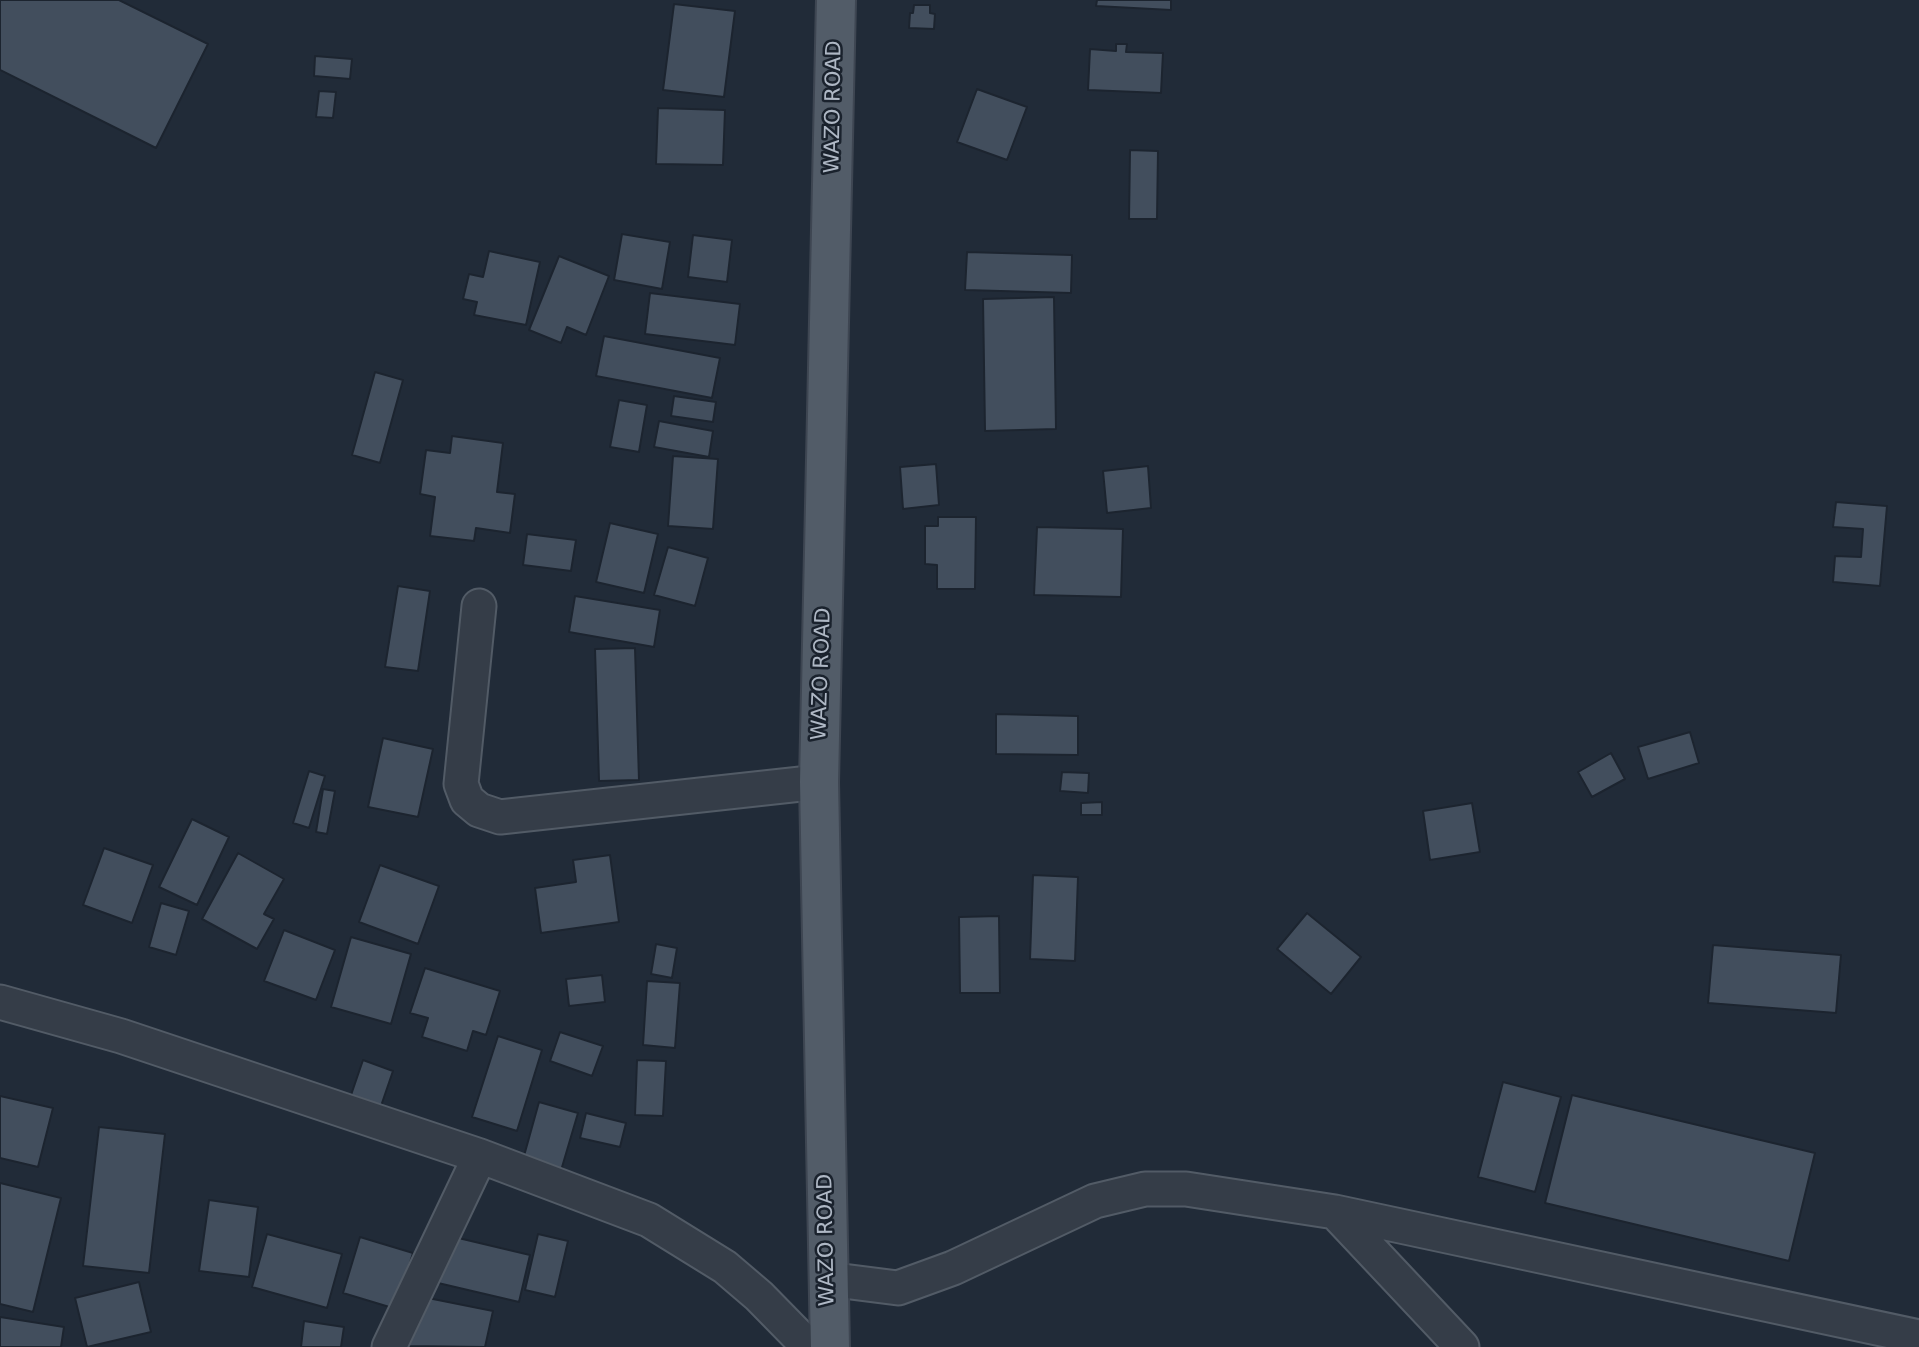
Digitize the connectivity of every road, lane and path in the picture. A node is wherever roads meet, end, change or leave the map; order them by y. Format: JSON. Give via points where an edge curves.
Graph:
{"nodes":[{"id":1,"x":836,"y":0,"type":"edge"},
{"id":2,"x":479,"y":606,"type":"dead end"},
{"id":3,"x":819,"y":782,"type":"junction"},
{"id":4,"x":0,"y":1002,"type":"edge"},
{"id":5,"x":480,"y":1156,"type":"junction"},
{"id":6,"x":1335,"y":1212,"type":"junction"},
{"id":7,"x":827,"y":1279,"type":"junction"},
{"id":8,"x":1919,"y":1337,"type":"edge"},
{"id":9,"x":389,"y":1347,"type":"edge"},
{"id":10,"x":810,"y":1347,"type":"edge"},
{"id":11,"x":830,"y":1347,"type":"edge"},
{"id":12,"x":1462,"y":1347,"type":"edge"}],
"edges":[{"from":1,"to":3,"type":"main road","name":"WAZO ROAD"},
{"from":2,"to":3,"type":"street","via":[[461,784],[467,800],[478,810],[500,817]]},
{"from":3,"to":7,"type":"main road","name":"WAZO ROAD"},
{"from":4,"to":5,"type":"street","via":[[121,1037]]},
{"from":5,"to":9,"type":"street"},
{"from":5,"to":10,"type":"street","via":[[649,1220],[679,1237],[742,1281]]},
{"from":6,"to":7,"type":"street","via":[[1186,1189],[1145,1189],[1095,1200],[953,1268],[898,1288]]},
{"from":6,"to":8,"type":"street"},
{"from":6,"to":12,"type":"street"},
{"from":7,"to":11,"type":"main road","name":"WAZO ROAD"}]}
